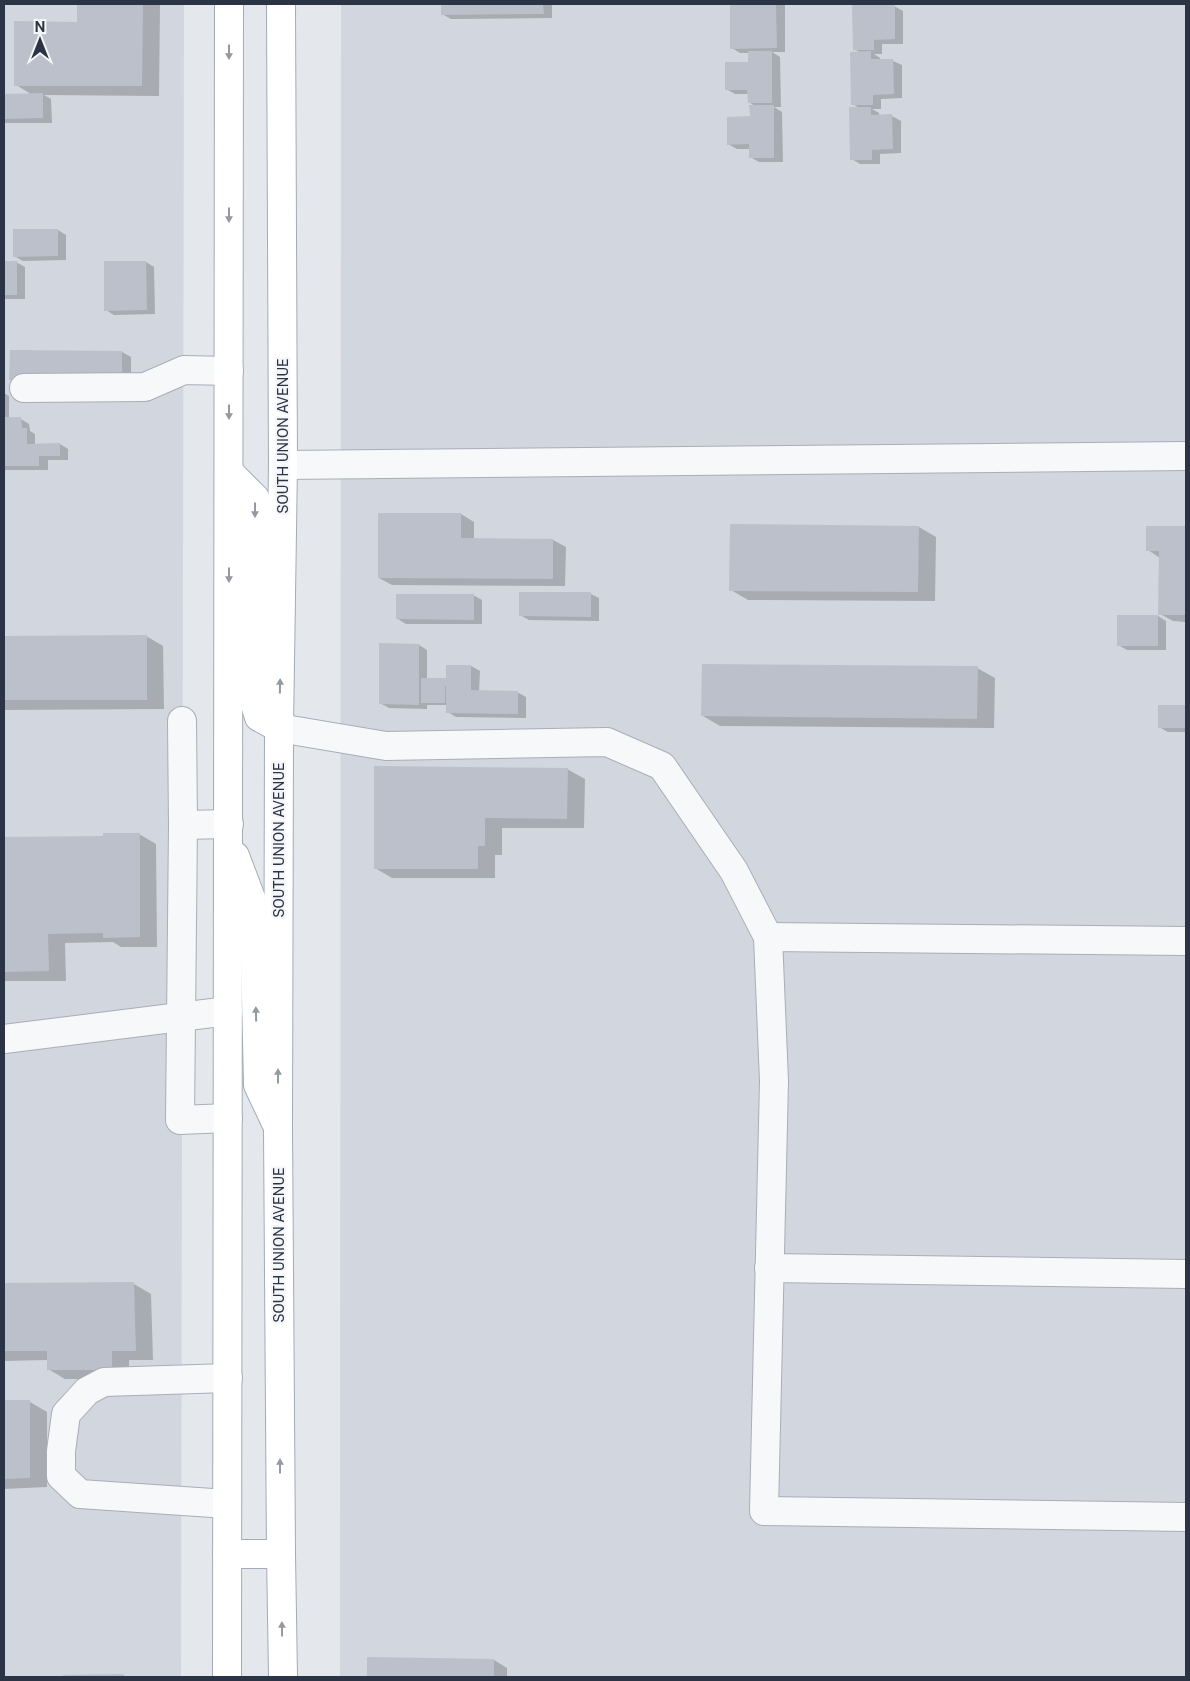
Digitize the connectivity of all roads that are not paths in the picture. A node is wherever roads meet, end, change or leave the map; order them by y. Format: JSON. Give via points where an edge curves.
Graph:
{"nodes":[{"id":1,"x":229,"y":4,"type":"edge"},
{"id":2,"x":281,"y":4,"type":"edge"},
{"id":3,"x":229,"y":371,"type":"junction"},
{"id":4,"x":24,"y":388,"type":"dead end"},
{"id":5,"x":1186,"y":456,"type":"edge"},
{"id":6,"x":283,"y":465,"type":"junction"},
{"id":7,"x":229,"y":472,"type":"junction"},
{"id":8,"x":182,"y":722,"type":"dead end"},
{"id":9,"x":279,"y":728,"type":"junction"},
{"id":10,"x":183,"y":824,"type":"junction"},
{"id":11,"x":229,"y":831,"type":"junction"},
{"id":12,"x":768,"y":937,"type":"junction"},
{"id":13,"x":1186,"y":941,"type":"edge"},
{"id":14,"x":228,"y":1011,"type":"junction"},
{"id":15,"x":182,"y":1017,"type":"junction"},
{"id":16,"x":4,"y":1039,"type":"edge"},
{"id":17,"x":228,"y":1118,"type":"junction"},
{"id":18,"x":278,"y":1129,"type":"junction"},
{"id":19,"x":769,"y":1268,"type":"junction"},
{"id":20,"x":1186,"y":1274,"type":"edge"},
{"id":21,"x":228,"y":1378,"type":"junction"},
{"id":22,"x":227,"y":1504,"type":"junction"},
{"id":23,"x":1186,"y":1517,"type":"edge"},
{"id":24,"x":227,"y":1554,"type":"junction"},
{"id":25,"x":281,"y":1554,"type":"junction"},
{"id":26,"x":227,"y":1677,"type":"edge"},
{"id":27,"x":283,"y":1677,"type":"edge"}],
"edges":[{"from":1,"to":3,"type":"main road","one_way":true},
{"from":2,"to":6,"type":"main road","name":"SOUTH UNION AVENUE"},
{"from":3,"to":4,"type":"lane","via":[[184,370],[145,387]]},
{"from":3,"to":7,"type":"main road","one_way":true},
{"from":5,"to":6,"type":"lane"},
{"from":9,"to":6,"type":"main road","name":"SOUTH UNION AVENUE","one_way":true},
{"from":7,"to":9,"type":"main road","one_way":true,"via":[[255,498],[254,701],[259,717]]},
{"from":7,"to":11,"type":"main road","one_way":true},
{"from":8,"to":10,"type":"lane"},
{"from":9,"to":12,"type":"lane","via":[[386,746],[607,742],[662,766],[734,871]]},
{"from":18,"to":9,"type":"main road","name":"SOUTH UNION AVENUE","one_way":true},
{"from":10,"to":11,"type":"lane"},
{"from":10,"to":15,"type":"lane"},
{"from":11,"to":14,"type":"main road"},
{"from":18,"to":11,"type":"main road","one_way":true,"via":[[258,1085],[254,906]]},
{"from":12,"to":13,"type":"lane"},
{"from":12,"to":19,"type":"lane","via":[[774,1080]]},
{"from":14,"to":15,"type":"lane"},
{"from":14,"to":17,"type":"main road"},
{"from":15,"to":16,"type":"lane"},
{"from":15,"to":17,"type":"lane","via":[[180,1120]]},
{"from":17,"to":21,"type":"main road"},
{"from":25,"to":18,"type":"main road","name":"SOUTH UNION AVENUE","one_way":true},
{"from":19,"to":20,"type":"lane"},
{"from":19,"to":23,"type":"lane","via":[[764,1511]]},
{"from":21,"to":22,"type":"main road"},
{"from":21,"to":22,"type":"lane","via":[[104,1382],[87,1391],[66,1414],[61,1451],[61,1476],[80,1494]]},
{"from":22,"to":24,"type":"main road"},
{"from":24,"to":25,"type":"main road"},
{"from":24,"to":26,"type":"main road"},
{"from":27,"to":25,"type":"main road","name":"SOUTH UNION AVENUE","one_way":true}]}
